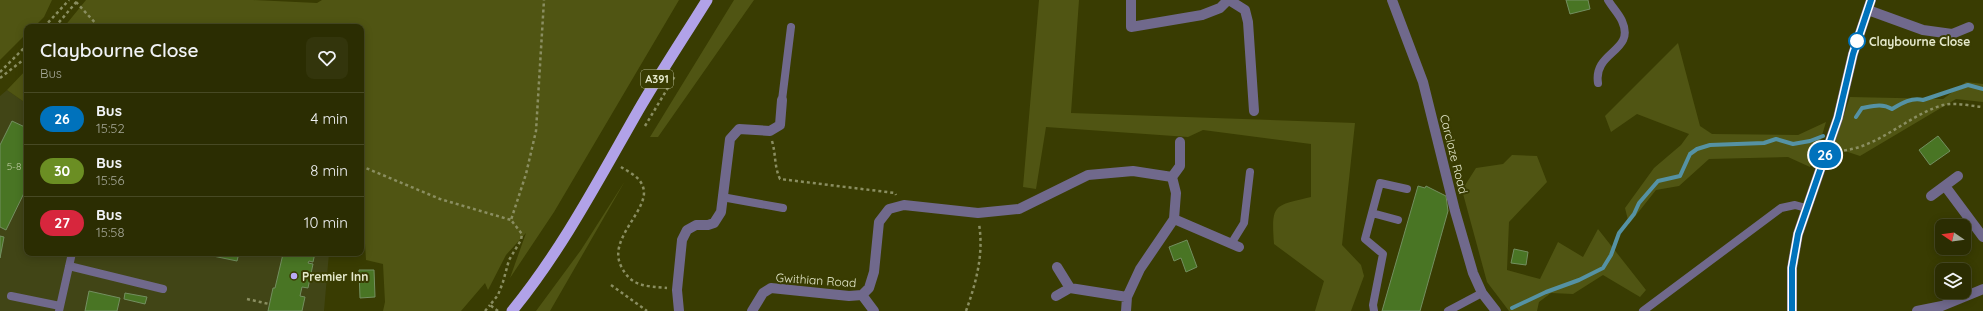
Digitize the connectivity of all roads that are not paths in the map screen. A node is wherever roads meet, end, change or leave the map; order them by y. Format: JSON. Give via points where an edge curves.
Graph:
{"nodes":[{"id":1,"x":707,"y":0,"type":"edge"},
{"id":2,"x":1131,"y":0,"type":"edge"},
{"id":3,"x":1229,"y":0,"type":"edge"},
{"id":4,"x":1392,"y":0,"type":"edge"},
{"id":5,"x":1608,"y":0,"type":"edge"},
{"id":6,"x":1870,"y":5,"type":"edge"},
{"id":7,"x":791,"y":27,"type":"dead end"},
{"id":8,"x":1969,"y":27,"type":"dead end"},
{"id":9,"x":1598,"y":83,"type":"dead end"},
{"id":10,"x":782,"y":100,"type":"joint"},
{"id":11,"x":1254,"y":111,"type":"dead end"},
{"id":12,"x":1180,"y":142,"type":"dead end"},
{"id":13,"x":1250,"y":172,"type":"dead end"},
{"id":14,"x":1958,"y":176,"type":"dead end"},
{"id":15,"x":1172,"y":178,"type":"junction"},
{"id":16,"x":1944,"y":186,"type":"junction"},
{"id":17,"x":1407,"y":189,"type":"dead end"},
{"id":18,"x":1931,"y":196,"type":"dead end"},
{"id":19,"x":722,"y":197,"type":"junction"},
{"id":20,"x":783,"y":208,"type":"dead end"},
{"id":21,"x":1806,"y":208,"type":"junction"},
{"id":22,"x":1372,"y":213,"type":"junction"},
{"id":23,"x":1174,"y":219,"type":"junction"},
{"id":24,"x":1398,"y":220,"type":"dead end"},
{"id":25,"x":1983,"y":237,"type":"edge"},
{"id":26,"x":1235,"y":246,"type":"joint"},
{"id":27,"x":71,"y":256,"type":"edge"},
{"id":28,"x":69,"y":266,"type":"junction"},
{"id":29,"x":1057,"y":267,"type":"dead end"},
{"id":30,"x":1070,"y":288,"type":"junction"},
{"id":31,"x":163,"y":289,"type":"dead end"},
{"id":32,"x":1983,"y":289,"type":"edge"},
{"id":33,"x":1482,"y":294,"type":"junction"},
{"id":34,"x":862,"y":295,"type":"junction"},
{"id":35,"x":11,"y":296,"type":"dead end"},
{"id":36,"x":1056,"y":296,"type":"dead end"},
{"id":37,"x":1127,"y":297,"type":"junction"},
{"id":38,"x":59,"y":308,"type":"edge"},
{"id":39,"x":512,"y":311,"type":"edge"},
{"id":40,"x":679,"y":311,"type":"edge"},
{"id":41,"x":752,"y":311,"type":"edge"},
{"id":42,"x":874,"y":311,"type":"edge"},
{"id":43,"x":1126,"y":311,"type":"edge"},
{"id":44,"x":1374,"y":311,"type":"edge"},
{"id":45,"x":1448,"y":311,"type":"edge"},
{"id":46,"x":1496,"y":311,"type":"edge"},
{"id":47,"x":1643,"y":311,"type":"edge"},
{"id":48,"x":1792,"y":311,"type":"edge"},
{"id":49,"x":1917,"y":311,"type":"edge"}],
"edges":[{"from":1,"to":39,"type":"highway","number":"A391","via":[[561,243]]},
{"from":2,"to":3,"type":"street","via":[[1131,27],[1202,15],[1220,8]]},
{"from":3,"to":11,"type":"street","via":[[1245,10],[1248,22]]},
{"from":4,"to":33,"type":"street","name":"Carclaze Road","via":[[1423,82],[1455,211]]},
{"from":5,"to":9,"type":"lane","via":[[1622,22],[1626,36],[1623,43],[1602,62],[1597,75]]},
{"from":6,"to":8,"type":"street","via":[[1923,30],[1952,34]]},
{"from":6,"to":21,"type":"street","via":[[1853,54],[1838,118]]},
{"from":7,"to":10,"type":"lane"},
{"from":10,"to":19,"type":"street","via":[[780,125],[770,131],[739,129],[730,139]]},
{"from":12,"to":15,"type":"street","via":[[1180,166]]},
{"from":13,"to":26,"type":"lane","via":[[1244,223]]},
{"from":14,"to":16,"type":"street"},
{"from":15,"to":23,"type":"street","via":[[1176,194]]},
{"from":15,"to":34,"type":"street","name":"Gwithian Road","via":[[1133,171],[1088,175],[1020,210],[978,213],[904,205],[889,209],[880,222],[874,272],[869,288]]},
{"from":16,"to":18,"type":"street"},
{"from":16,"to":25,"type":"street"},
{"from":17,"to":22,"type":"lane","via":[[1380,183]]},
{"from":19,"to":20,"type":"lane"},
{"from":19,"to":40,"type":"street","via":[[721,212],[714,223],[696,225],[687,230],[682,240],[677,290]]},
{"from":21,"to":47,"type":"lane","via":[[1781,208]]},
{"from":21,"to":48,"type":"street","via":[[1792,268]]},
{"from":22,"to":24,"type":"lane"},
{"from":22,"to":44,"type":"lane","via":[[1365,239],[1383,254]]},
{"from":23,"to":26,"type":"street"},
{"from":23,"to":37,"type":"street","via":[[1140,269]]},
{"from":27,"to":28,"type":"lane"},
{"from":28,"to":31,"type":"lane"},
{"from":28,"to":38,"type":"lane"},
{"from":29,"to":30,"type":"street"},
{"from":30,"to":36,"type":"street"},
{"from":30,"to":37,"type":"street"},
{"from":32,"to":49,"type":"street","via":[[1942,306]]},
{"from":33,"to":45,"type":"lane"},
{"from":33,"to":46,"type":"street","name":"Carclaze Road"},
{"from":34,"to":41,"type":"street","name":"Gwithian Road","via":[[771,288],[763,293]]},
{"from":34,"to":42,"type":"street"},
{"from":35,"to":38,"type":"lane"},
{"from":37,"to":43,"type":"street"}]}
